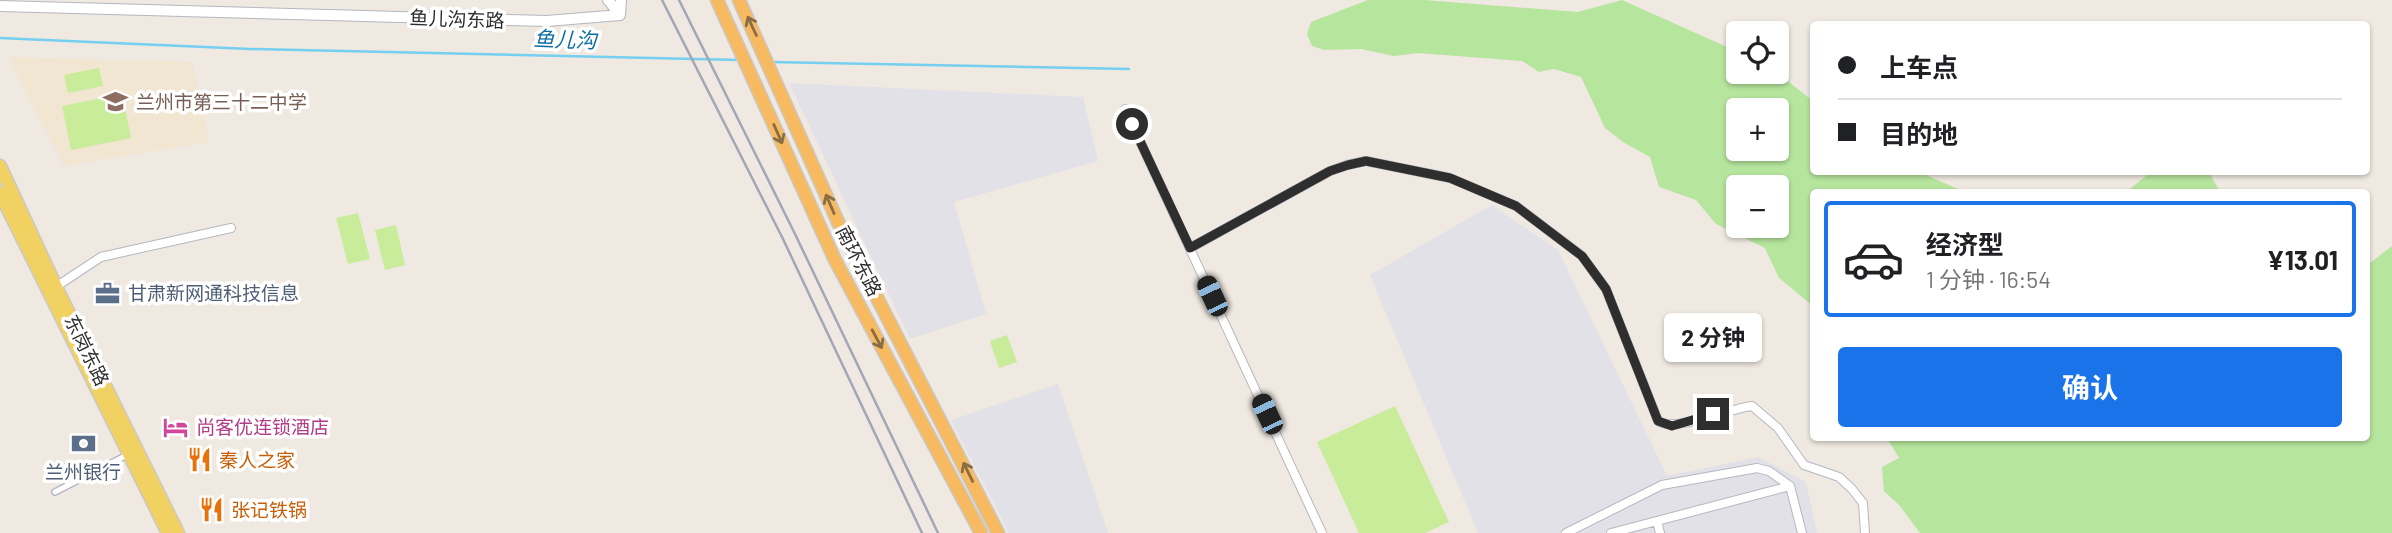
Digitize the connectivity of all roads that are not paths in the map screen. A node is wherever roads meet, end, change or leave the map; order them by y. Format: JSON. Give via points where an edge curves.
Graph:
{"nodes":[{"id":1,"x":608,"y":0,"type":"edge"},
{"id":2,"x":621,"y":0,"type":"edge"},
{"id":3,"x":717,"y":0,"type":"edge"},
{"id":4,"x":739,"y":0,"type":"edge"},
{"id":5,"x":0,"y":6,"type":"edge"},
{"id":6,"x":621,"y":15,"type":"junction"},
{"id":7,"x":1125,"y":109,"type":"dead end"},
{"id":8,"x":0,"y":166,"type":"edge"},
{"id":9,"x":0,"y":193,"type":"edge"},
{"id":10,"x":14,"y":209,"type":"junction"},
{"id":11,"x":231,"y":228,"type":"dead end"},
{"id":12,"x":1190,"y":248,"type":"junction"},
{"id":13,"x":853,"y":250,"type":"junction"},
{"id":14,"x":835,"y":260,"type":"junction"},
{"id":15,"x":52,"y":289,"type":"junction"},
{"id":16,"x":129,"y":454,"type":"junction"},
{"id":17,"x":1790,"y":486,"type":"junction"},
{"id":18,"x":55,"y":492,"type":"dead end"},
{"id":19,"x":1657,"y":521,"type":"junction"},
{"id":20,"x":168,"y":533,"type":"edge"},
{"id":21,"x":178,"y":533,"type":"edge"},
{"id":22,"x":981,"y":533,"type":"edge"},
{"id":23,"x":998,"y":533,"type":"edge"},
{"id":24,"x":1322,"y":533,"type":"edge"},
{"id":25,"x":1566,"y":533,"type":"edge"},
{"id":26,"x":1611,"y":533,"type":"edge"},
{"id":27,"x":1660,"y":533,"type":"edge"},
{"id":28,"x":1802,"y":533,"type":"edge"},
{"id":29,"x":1865,"y":533,"type":"edge"}],
"edges":[{"from":1,"to":6,"type":"street"},
{"from":2,"to":6,"type":"street"},
{"from":3,"to":14,"type":"highway","name":"南环东路","one_way":true},
{"from":13,"to":4,"type":"highway","name":"南环东路","one_way":true},
{"from":5,"to":6,"type":"street","name":"鱼儿沟东路","via":[[547,21]]},
{"from":7,"to":12,"type":"street"},
{"from":8,"to":10,"type":"main road","name":"东岗东路"},
{"from":9,"to":10,"type":"main road","name":"东岗东路"},
{"from":10,"to":15,"type":"main road","name":"东岗东路"},
{"from":11,"to":15,"type":"street","via":[[101,257]]},
{"from":12,"to":24,"type":"street"},
{"from":12,"to":29,"type":"street","via":[[1330,171],[1366,161],[1450,178],[1516,206],[1582,256],[1606,289],[1658,421],[1672,426],[1752,406],[1778,428],[1804,465],[1839,477],[1852,489],[1863,503]]},
{"from":13,"to":14,"type":"highway"},
{"from":23,"to":13,"type":"highway","name":"南环东路","one_way":true},
{"from":14,"to":22,"type":"highway","name":"南环东路","one_way":true},
{"from":15,"to":16,"type":"main road","name":"东岗东路"},
{"from":15,"to":21,"type":"main road","name":"东岗东路"},
{"from":16,"to":18,"type":"street"},
{"from":16,"to":20,"type":"main road","name":"东岗东路"},
{"from":17,"to":19,"type":"street"},
{"from":17,"to":25,"type":"street","via":[[1757,468],[1662,485]]},
{"from":17,"to":28,"type":"street"},
{"from":19,"to":26,"type":"street"},
{"from":19,"to":27,"type":"street"}]}
